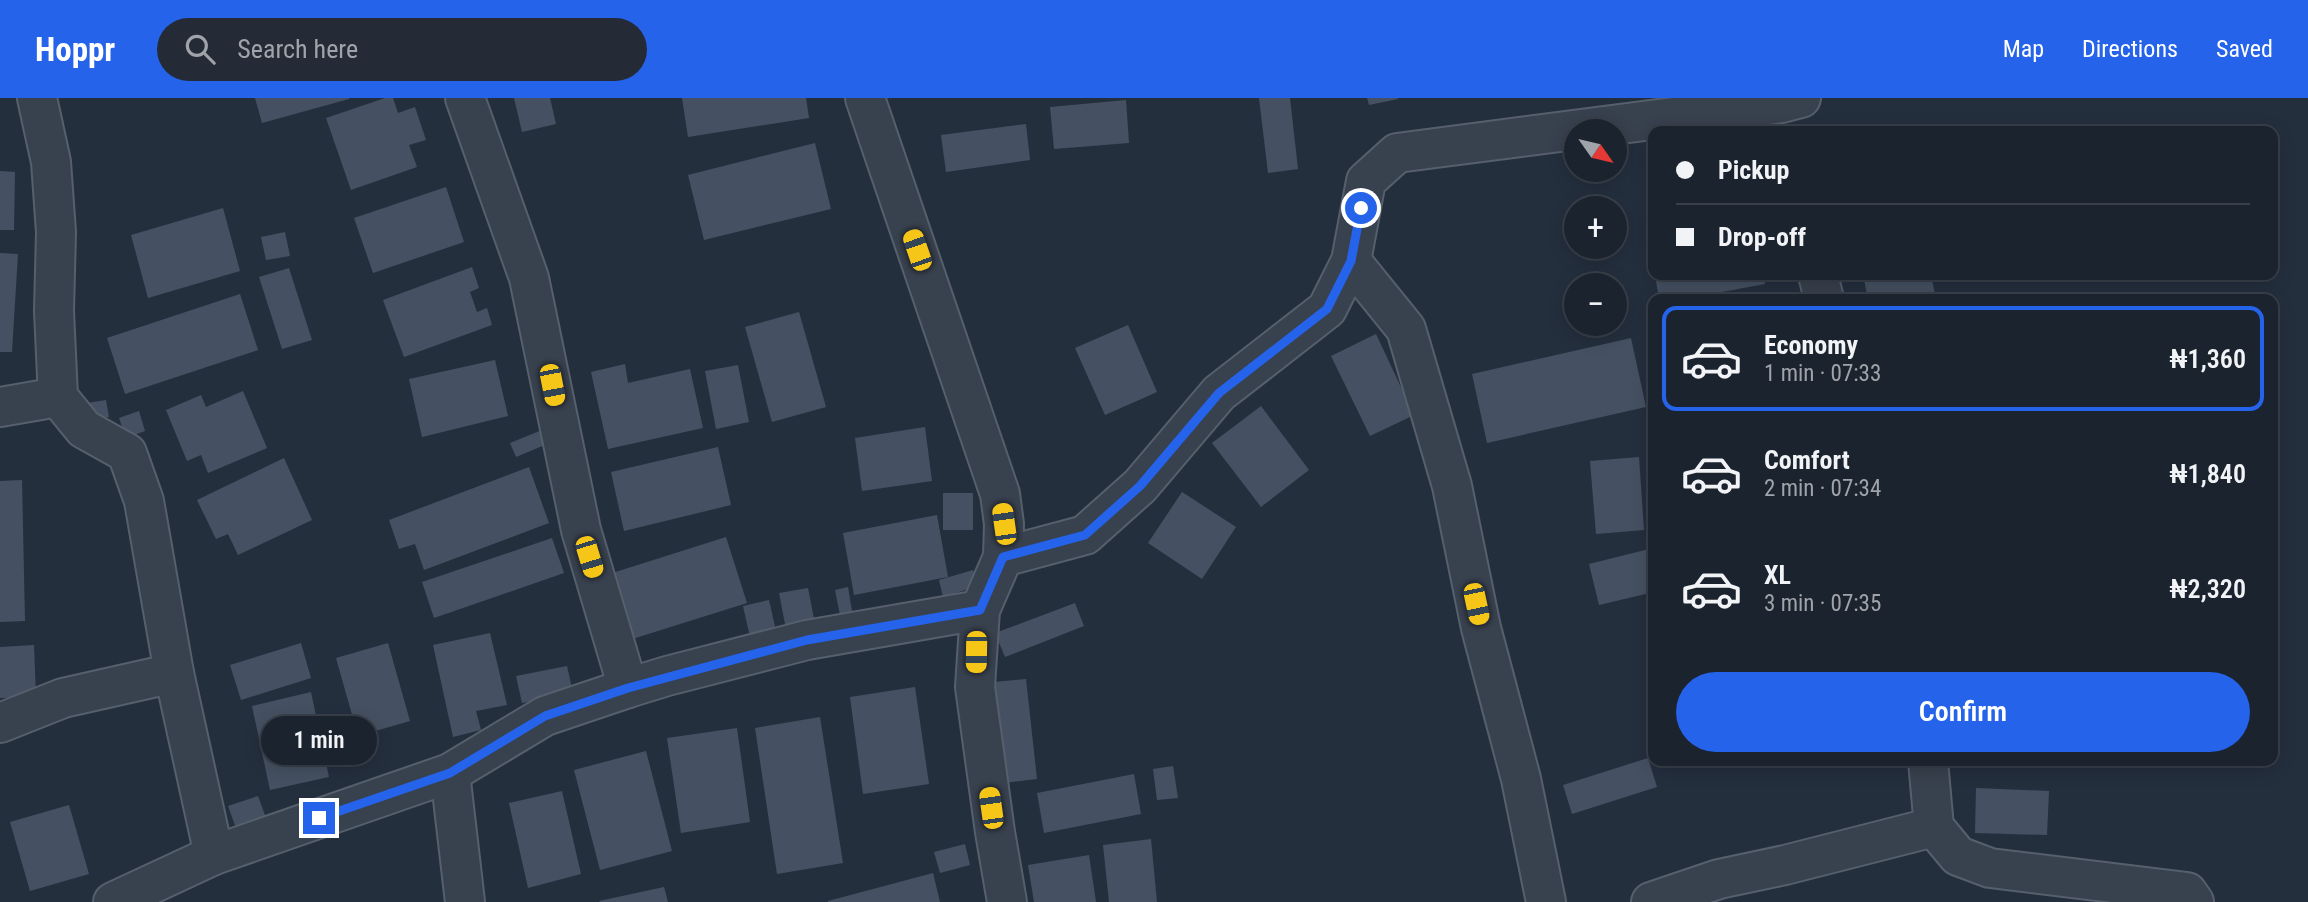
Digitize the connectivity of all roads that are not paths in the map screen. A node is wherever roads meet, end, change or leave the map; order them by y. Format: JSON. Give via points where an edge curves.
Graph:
{"nodes":[{"id":1,"x":37,"y":98,"type":"edge"},
{"id":2,"x":465,"y":98,"type":"edge"},
{"id":3,"x":865,"y":98,"type":"edge"},
{"id":4,"x":1791,"y":111,"type":"edge"},
{"id":5,"x":1648,"y":126,"type":"edge"},
{"id":6,"x":1650,"y":126,"type":"edge"},
{"id":7,"x":1351,"y":261,"type":"junction"},
{"id":8,"x":58,"y":397,"type":"junction"},
{"id":9,"x":0,"y":407,"type":"edge"},
{"id":10,"x":1003,"y":557,"type":"junction"},
{"id":11,"x":980,"y":610,"type":"junction"},
{"id":12,"x":174,"y":673,"type":"junction"},
{"id":13,"x":628,"y":688,"type":"junction"},
{"id":14,"x":0,"y":723,"type":"edge"},
{"id":15,"x":1928,"y":766,"type":"edge"},
{"id":16,"x":450,"y":773,"type":"junction"},
{"id":17,"x":1934,"y":827,"type":"junction"},
{"id":18,"x":214,"y":855,"type":"junction"},
{"id":19,"x":1722,"y":891,"type":"edge"},
{"id":20,"x":113,"y":902,"type":"edge"},
{"id":21,"x":465,"y":902,"type":"edge"},
{"id":22,"x":1007,"y":902,"type":"edge"},
{"id":23,"x":1546,"y":902,"type":"edge"},
{"id":24,"x":1651,"y":902,"type":"edge"},
{"id":25,"x":2194,"y":902,"type":"edge"}],
"edges":[{"from":1,"to":8,"type":"street","via":[[51,162]]},
{"from":2,"to":13,"type":"street","via":[[529,278],[581,530]]},
{"from":3,"to":10,"type":"street","via":[[1000,494]]},
{"from":4,"to":6,"type":"street"},
{"from":5,"to":7,"type":"street","via":[[1397,153],[1366,181]]},
{"from":7,"to":10,"type":"street","via":[[1327,309],[1219,393],[1140,486],[1085,535]]},
{"from":7,"to":23,"type":"street","via":[[1406,330],[1452,486]]},
{"from":8,"to":9,"type":"street"},
{"from":8,"to":12,"type":"street","via":[[83,429],[127,453],[144,501]]},
{"from":10,"to":11,"type":"street"},
{"from":11,"to":13,"type":"street","via":[[807,640]]},
{"from":11,"to":22,"type":"street","via":[[975,687]]},
{"from":12,"to":14,"type":"street","via":[[63,698]]},
{"from":12,"to":18,"type":"street"},
{"from":13,"to":16,"type":"street","via":[[545,716]]},
{"from":15,"to":17,"type":"street"},
{"from":16,"to":18,"type":"street"},
{"from":16,"to":21,"type":"street"},
{"from":17,"to":19,"type":"street","via":[[1785,865]]},
{"from":17,"to":25,"type":"street","via":[[1958,856],[1990,868],[2187,892]]},
{"from":18,"to":20,"type":"street"},
{"from":19,"to":24,"type":"street"}]}
